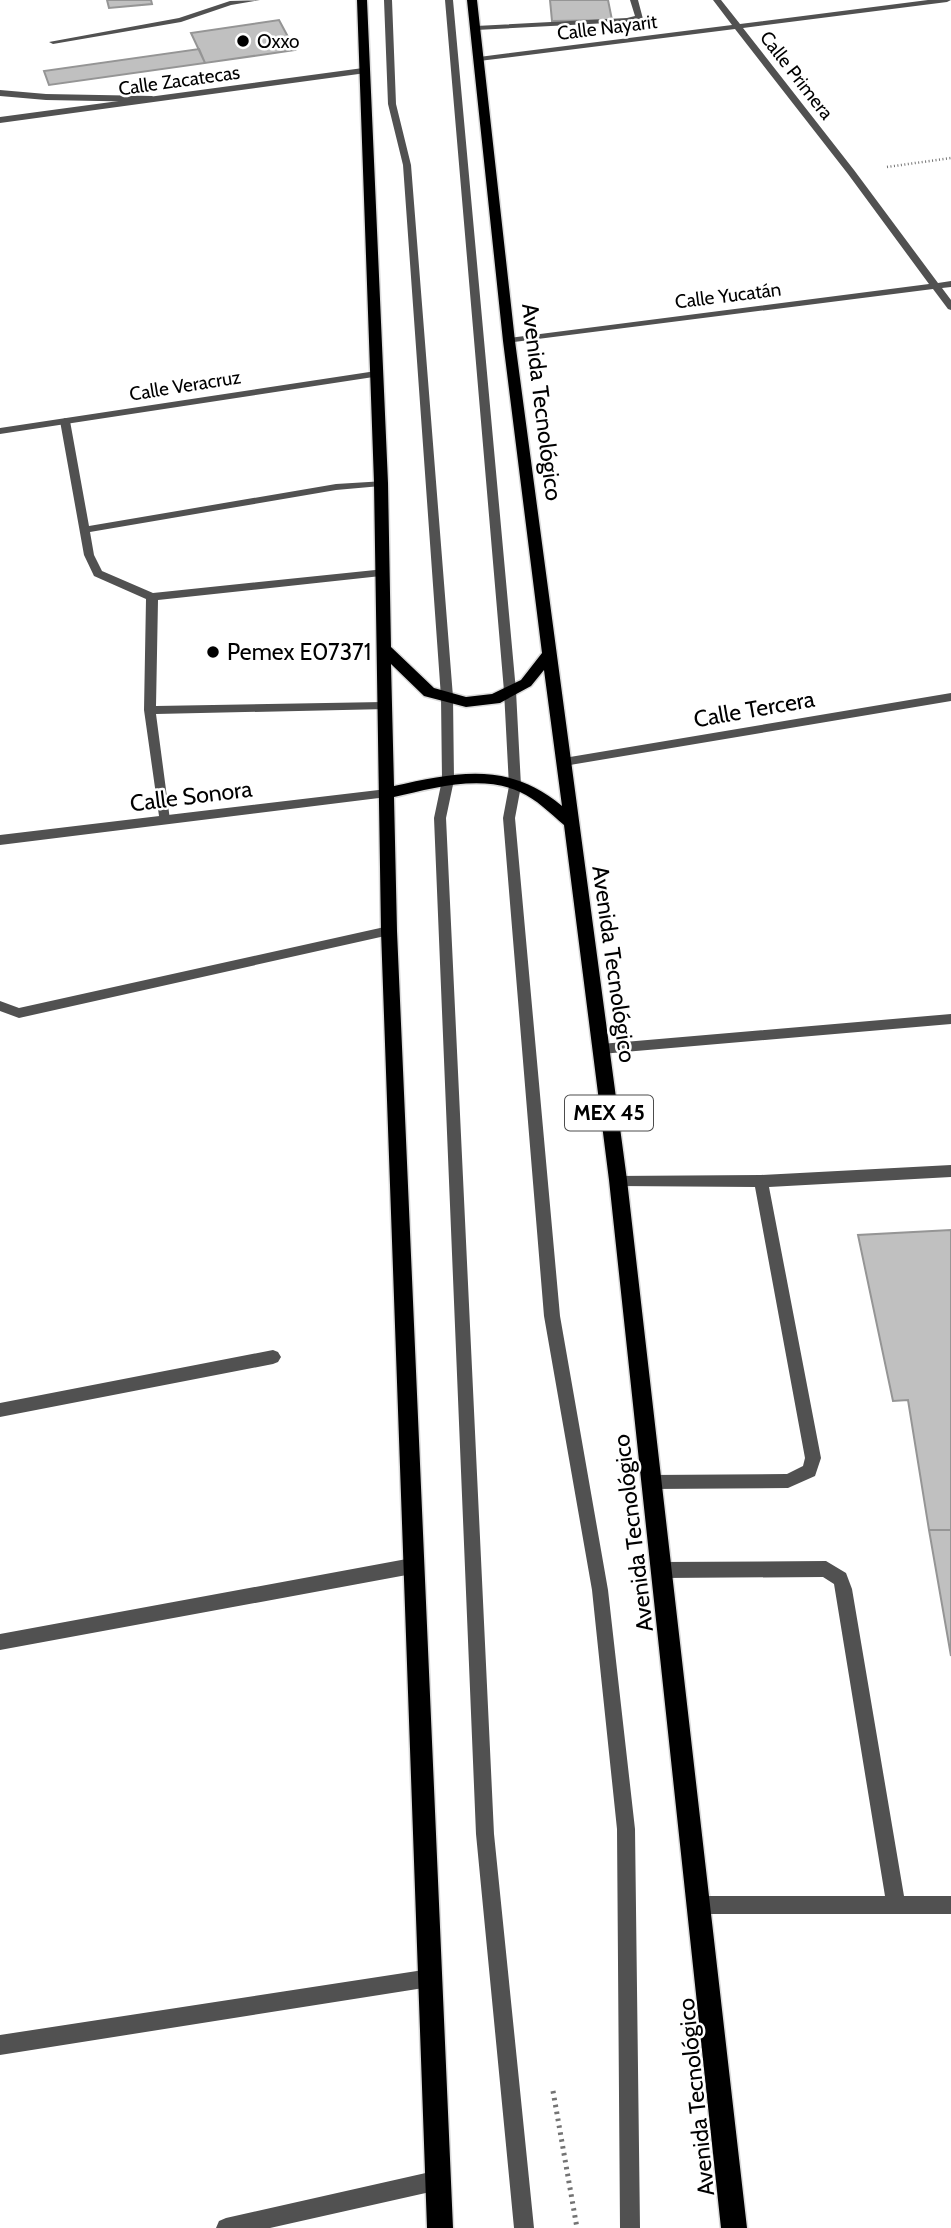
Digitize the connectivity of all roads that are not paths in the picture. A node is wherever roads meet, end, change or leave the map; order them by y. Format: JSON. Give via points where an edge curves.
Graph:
{"nodes":[{"id":1,"x":256,"y":0,"type":"edge"},
{"id":2,"x":362,"y":0,"type":"edge"},
{"id":3,"x":388,"y":0,"type":"edge"},
{"id":4,"x":449,"y":0,"type":"edge"},
{"id":5,"x":472,"y":0,"type":"edge"},
{"id":6,"x":634,"y":0,"type":"edge"},
{"id":7,"x":717,"y":0,"type":"edge"},
{"id":8,"x":947,"y":0,"type":"edge"},
{"id":9,"x":230,"y":1,"type":"edge"},
{"id":10,"x":736,"y":27,"type":"junction"},
{"id":11,"x":477,"y":28,"type":"junction"},
{"id":12,"x":53,"y":42,"type":"dead end"},
{"id":13,"x":479,"y":59,"type":"junction"},
{"id":14,"x":363,"y":71,"type":"junction"},
{"id":15,"x":0,"y":93,"type":"edge"},
{"id":16,"x":155,"y":99,"type":"junction"},
{"id":17,"x":0,"y":120,"type":"edge"},
{"id":18,"x":951,"y":284,"type":"edge"},
{"id":19,"x":936,"y":286,"type":"junction"},
{"id":20,"x":951,"y":307,"type":"edge"},
{"id":21,"x":509,"y":341,"type":"junction"},
{"id":22,"x":376,"y":374,"type":"junction"},
{"id":23,"x":65,"y":421,"type":"junction"},
{"id":24,"x":0,"y":431,"type":"edge"},
{"id":25,"x":381,"y":484,"type":"junction"},
{"id":26,"x":83,"y":530,"type":"junction"},
{"id":27,"x":381,"y":572,"type":"junction"},
{"id":28,"x":152,"y":597,"type":"junction"},
{"id":29,"x":384,"y":648,"type":"junction"},
{"id":30,"x":549,"y":654,"type":"junction"},
{"id":31,"x":510,"y":691,"type":"junction"},
{"id":32,"x":447,"y":697,"type":"junction"},
{"id":33,"x":951,"y":697,"type":"edge"},
{"id":34,"x":383,"y":706,"type":"junction"},
{"id":35,"x":150,"y":710,"type":"junction"},
{"id":36,"x":564,"y":762,"type":"junction"},
{"id":37,"x":448,"y":780,"type":"junction"},
{"id":38,"x":515,"y":786,"type":"junction"},
{"id":39,"x":387,"y":793,"type":"junction"},
{"id":40,"x":164,"y":820,"type":"junction"},
{"id":41,"x":570,"y":821,"type":"junction"},
{"id":42,"x":0,"y":840,"type":"edge"},
{"id":43,"x":388,"y":931,"type":"junction"},
{"id":44,"x":0,"y":1006,"type":"edge"},
{"id":45,"x":951,"y":1019,"type":"edge"},
{"id":46,"x":601,"y":1049,"type":"junction"},
{"id":47,"x":951,"y":1171,"type":"edge"},
{"id":48,"x":618,"y":1180,"type":"junction"},
{"id":49,"x":761,"y":1181,"type":"junction"},
{"id":50,"x":273,"y":1357,"type":"dead end"},
{"id":51,"x":0,"y":1410,"type":"edge"},
{"id":52,"x":651,"y":1482,"type":"junction"},
{"id":53,"x":412,"y":1566,"type":"junction"},
{"id":54,"x":662,"y":1570,"type":"junction"},
{"id":55,"x":0,"y":1642,"type":"edge"},
{"id":56,"x":700,"y":1905,"type":"junction"},
{"id":57,"x":896,"y":1905,"type":"junction"},
{"id":58,"x":951,"y":1905,"type":"edge"},
{"id":59,"x":430,"y":1978,"type":"junction"},
{"id":60,"x":0,"y":2045,"type":"edge"},
{"id":61,"x":439,"y":2180,"type":"junction"},
{"id":62,"x":226,"y":2228,"type":"edge"},
{"id":63,"x":440,"y":2228,"type":"edge"},
{"id":64,"x":524,"y":2228,"type":"edge"},
{"id":65,"x":630,"y":2228,"type":"edge"},
{"id":66,"x":734,"y":2228,"type":"edge"}],
"edges":[{"from":1,"to":9,"type":"street"},
{"from":2,"to":14,"type":"main road"},
{"from":3,"to":32,"type":"street","via":[[392,104],[407,164]]},
{"from":4,"to":31,"type":"street"},
{"from":5,"to":11,"type":"main road","name":"Avenida Tecnológico","number":"MEX 45"},
{"from":6,"to":11,"type":"street","via":[[640,18]]},
{"from":7,"to":10,"type":"street","name":"Calle Primera"},
{"from":8,"to":10,"type":"street","name":"Calle Nayarit"},
{"from":9,"to":12,"type":"street","via":[[181,19]]},
{"from":10,"to":13,"type":"street","name":"Calle Nayarit"},
{"from":10,"to":19,"type":"street","name":"Calle Primera"},
{"from":11,"to":13,"type":"main road","name":"Avenida Tecnológico","number":"MEX 45"},
{"from":13,"to":21,"type":"main road","name":"Avenida Tecnológico","number":"MEX 45"},
{"from":14,"to":16,"type":"street","name":"Calle Zacatecas"},
{"from":14,"to":22,"type":"main road"},
{"from":15,"to":16,"type":"street"},
{"from":16,"to":17,"type":"street","name":"Calle Zacatecas"},
{"from":18,"to":19,"type":"street","name":"Calle Yucatán"},
{"from":19,"to":20,"type":"street","name":"Calle Primera"},
{"from":19,"to":21,"type":"street","name":"Calle Yucatán"},
{"from":21,"to":30,"type":"main road","name":"Avenida Tecnológico","number":"MEX 45"},
{"from":22,"to":23,"type":"street","name":"Calle Veracruz"},
{"from":22,"to":25,"type":"main road"},
{"from":23,"to":24,"type":"street","name":"Calle Veracruz"},
{"from":23,"to":26,"type":"street"},
{"from":25,"to":26,"type":"street","via":[[336,487]]},
{"from":25,"to":27,"type":"main road"},
{"from":26,"to":28,"type":"street","via":[[98,573]]},
{"from":27,"to":28,"type":"street"},
{"from":27,"to":29,"type":"main road"},
{"from":28,"to":35,"type":"street"},
{"from":29,"to":32,"type":"main road","via":[[429,692]]},
{"from":29,"to":34,"type":"main road"},
{"from":30,"to":31,"type":"main road","via":[[526,683]]},
{"from":30,"to":36,"type":"main road","name":"Avenida Tecnológico","number":"MEX 45"},
{"from":31,"to":32,"type":"main road","via":[[495,699],[466,702]]},
{"from":31,"to":38,"type":"street"},
{"from":32,"to":37,"type":"street"},
{"from":33,"to":36,"type":"street","name":"Calle Tercera"},
{"from":34,"to":35,"type":"street"},
{"from":34,"to":39,"type":"main road"},
{"from":35,"to":40,"type":"street"},
{"from":36,"to":41,"type":"main road","name":"Avenida Tecnológico","number":"MEX 45"},
{"from":37,"to":38,"type":"main road","via":[[482,779]]},
{"from":37,"to":39,"type":"main road"},
{"from":37,"to":64,"type":"street","via":[[440,818],[485,1834]]},
{"from":38,"to":41,"type":"main road","via":[[526,788]]},
{"from":38,"to":65,"type":"street","via":[[509,818],[552,1316],[600,1590],[626,1829]]},
{"from":39,"to":40,"type":"street","name":"Calle Sonora"},
{"from":39,"to":43,"type":"main road"},
{"from":40,"to":42,"type":"street","name":"Calle Sonora"},
{"from":41,"to":46,"type":"main road","name":"Avenida Tecnológico","number":"MEX 45"},
{"from":43,"to":44,"type":"street","via":[[19,1013]]},
{"from":43,"to":53,"type":"main road"},
{"from":45,"to":46,"type":"street"},
{"from":46,"to":48,"type":"main road","name":"Avenida Tecnológico","number":"MEX 45"},
{"from":47,"to":49,"type":"street"},
{"from":48,"to":49,"type":"street"},
{"from":48,"to":52,"type":"main road","name":"Avenida Tecnológico","number":"MEX 45"},
{"from":49,"to":52,"type":"street","via":[[813,1458],[809,1471],[788,1481]]},
{"from":50,"to":51,"type":"street"},
{"from":52,"to":54,"type":"main road","name":"Avenida Tecnológico","number":"MEX 45"},
{"from":53,"to":55,"type":"street"},
{"from":53,"to":59,"type":"main road"},
{"from":54,"to":56,"type":"main road","name":"Avenida Tecnológico","number":"MEX 45"},
{"from":54,"to":57,"type":"street","via":[[826,1569],[840,1579]]},
{"from":56,"to":57,"type":"street"},
{"from":56,"to":66,"type":"main road","name":"Avenida Tecnológico","number":"MEX 45"},
{"from":57,"to":58,"type":"street"},
{"from":59,"to":60,"type":"street"},
{"from":59,"to":61,"type":"main road"},
{"from":61,"to":62,"type":"street"},
{"from":61,"to":63,"type":"main road"}]}
